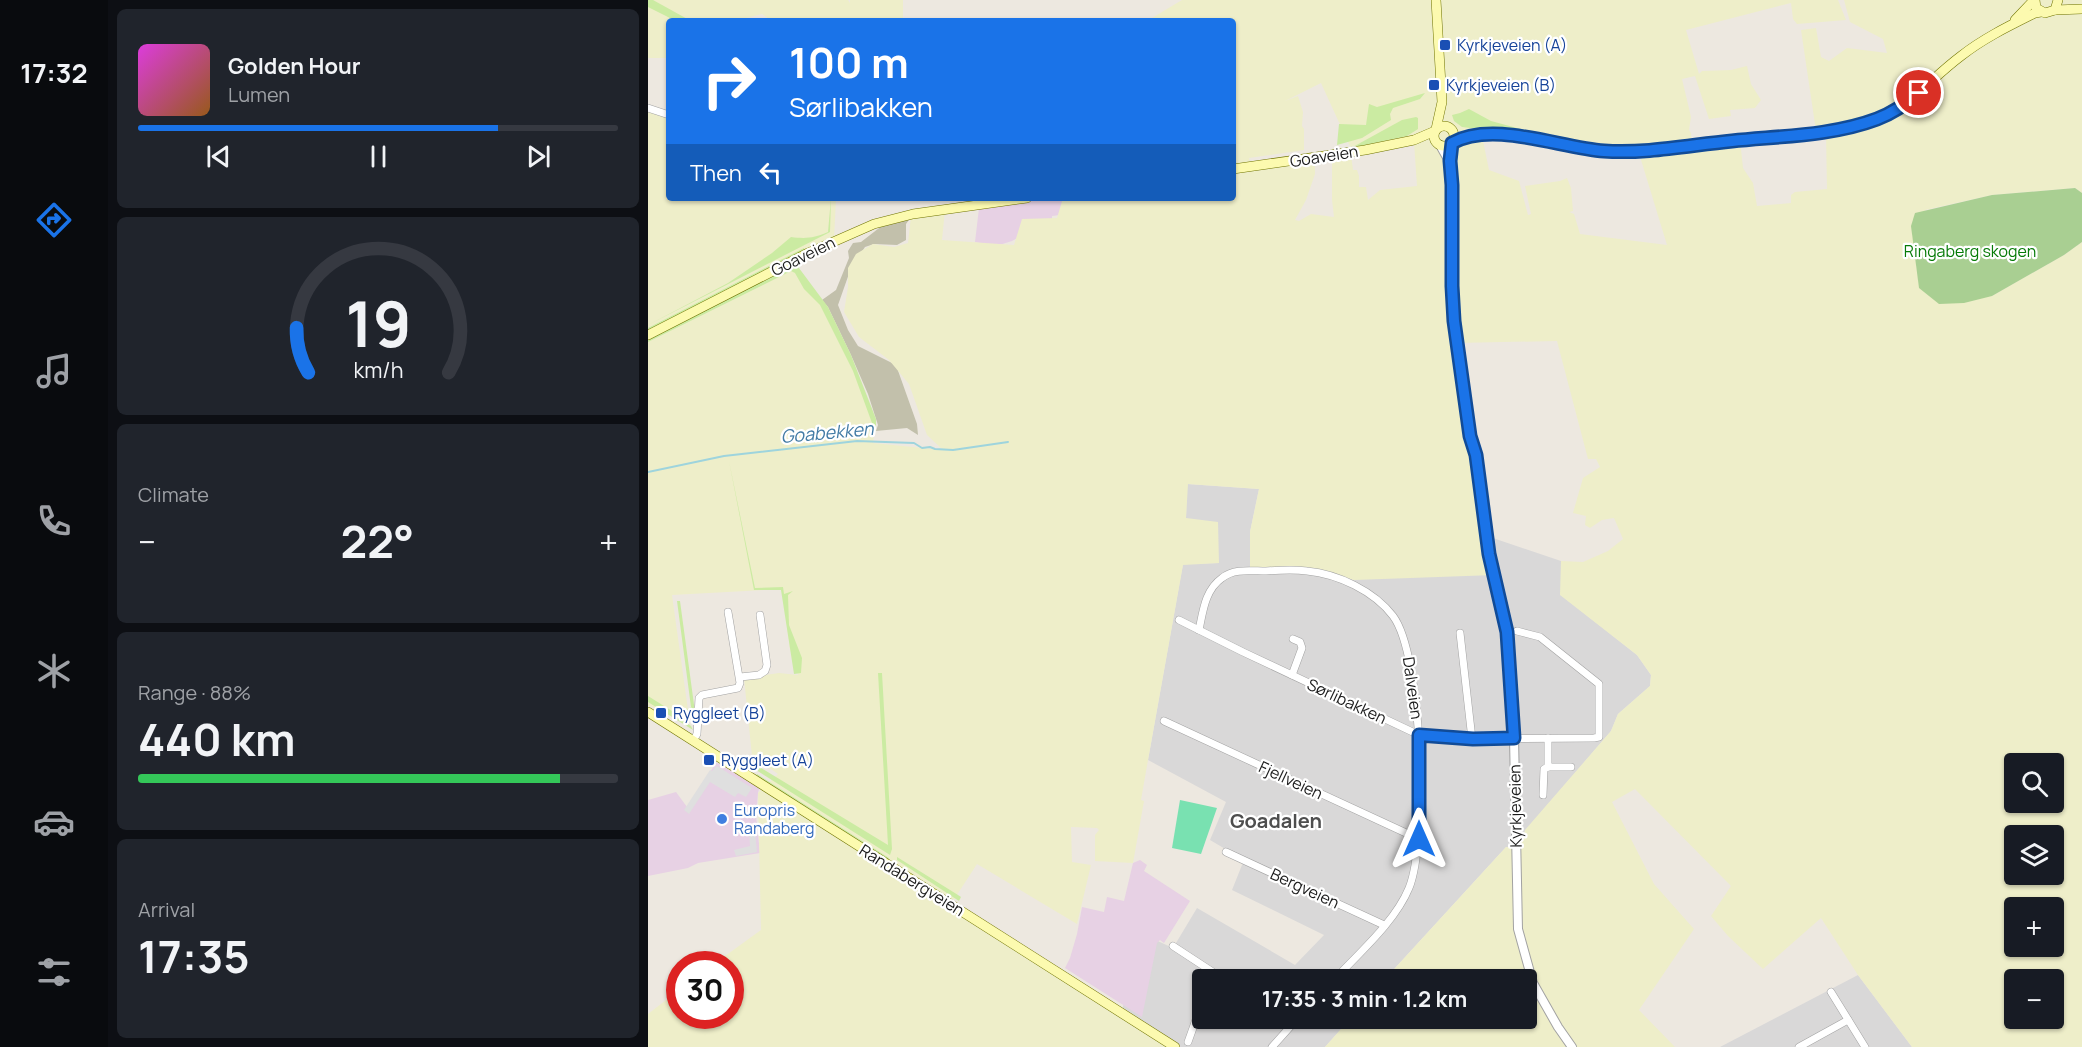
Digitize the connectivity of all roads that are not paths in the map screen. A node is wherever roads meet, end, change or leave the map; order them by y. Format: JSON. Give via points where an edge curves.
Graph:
{"nodes":[{"id":1,"x":1436,"y":0,"type":"edge"},
{"id":2,"x":2034,"y":0,"type":"edge"},
{"id":3,"x":2059,"y":0,"type":"edge"},
{"id":4,"x":2080,"y":9,"type":"edge"},
{"id":5,"x":2055,"y":10,"type":"junction"},
{"id":6,"x":2041,"y":12,"type":"junction"},
{"id":7,"x":2011,"y":24,"type":"junction"},
{"id":8,"x":1442,"y":102,"type":"junction"},
{"id":9,"x":648,"y":108,"type":"edge"},
{"id":10,"x":666,"y":114,"type":"edge"},
{"id":11,"x":1451,"y":128,"type":"junction"},
{"id":12,"x":1436,"y":130,"type":"junction"},
{"id":13,"x":1479,"y":135,"type":"junction"},
{"id":14,"x":1414,"y":140,"type":"junction"},
{"id":15,"x":1452,"y":142,"type":"junction"},
{"id":16,"x":1439,"y":144,"type":"junction"},
{"id":17,"x":1450,"y":161,"type":"junction"},
{"id":18,"x":1236,"y":169,"type":"edge"},
{"id":19,"x":982,"y":201,"type":"edge"},
{"id":20,"x":967,"y":202,"type":"edge"},
{"id":21,"x":648,"y":335,"type":"edge"},
{"id":22,"x":729,"y":612,"type":"dead end"},
{"id":23,"x":760,"y":615,"type":"dead end"},
{"id":24,"x":1179,"y":620,"type":"dead end"},
{"id":25,"x":1199,"y":630,"type":"junction"},
{"id":26,"x":1517,"y":631,"type":"dead end"},
{"id":27,"x":1460,"y":633,"type":"dead end"},
{"id":28,"x":1293,"y":639,"type":"dead end"},
{"id":29,"x":1292,"y":675,"type":"junction"},
{"id":30,"x":740,"y":677,"type":"junction"},
{"id":31,"x":648,"y":712,"type":"edge"},
{"id":32,"x":1164,"y":721,"type":"dead end"},
{"id":33,"x":1419,"y":735,"type":"junction"},
{"id":34,"x":1472,"y":738,"type":"junction"},
{"id":35,"x":1514,"y":738,"type":"junction"},
{"id":36,"x":1548,"y":738,"type":"junction"},
{"id":37,"x":693,"y":741,"type":"junction"},
{"id":38,"x":1548,"y":766,"type":"junction"},
{"id":39,"x":1571,"y":767,"type":"dead end"},
{"id":40,"x":1543,"y":795,"type":"dead end"},
{"id":41,"x":1419,"y":839,"type":"junction"},
{"id":42,"x":1226,"y":852,"type":"dead end"},
{"id":43,"x":1384,"y":925,"type":"junction"},
{"id":44,"x":1173,"y":946,"type":"dead end"},
{"id":45,"x":1209,"y":969,"type":"edge"},
{"id":46,"x":1344,"y":969,"type":"edge"},
{"id":47,"x":1831,"y":992,"type":"dead end"},
{"id":48,"x":1848,"y":1020,"type":"junction"},
{"id":49,"x":1193,"y":1029,"type":"edge"},
{"id":50,"x":1286,"y":1029,"type":"edge"},
{"id":51,"x":1188,"y":1042,"type":"dead end"},
{"id":52,"x":1175,"y":1047,"type":"edge"},
{"id":53,"x":1272,"y":1047,"type":"edge"},
{"id":54,"x":1572,"y":1047,"type":"edge"},
{"id":55,"x":1799,"y":1047,"type":"edge"},
{"id":56,"x":1865,"y":1047,"type":"edge"}],
"edges":[{"from":1,"to":8,"type":"main road"},
{"from":2,"to":6,"type":"main road"},
{"from":2,"to":7,"type":"main road","name":"Goaveien"},
{"from":3,"to":4,"type":"main road"},
{"from":3,"to":5,"type":"main road"},
{"from":4,"to":5,"type":"main road"},
{"from":5,"to":6,"type":"main road","name":"Goaveien"},
{"from":6,"to":7,"type":"main road","name":"Goaveien"},
{"from":7,"to":13,"type":"main road","name":"Goaveien","via":[[1966,52],[1906,104],[1861,124],[1623,151]]},
{"from":8,"to":11,"type":"main road"},
{"from":8,"to":12,"type":"main road"},
{"from":9,"to":10,"type":"street"},
{"from":11,"to":12,"type":"main road","name":"Goaveien","via":[[1443,126]]},
{"from":11,"to":13,"type":"main road","name":"Goaveien"},
{"from":11,"to":15,"type":"main road","via":[[1455,135]]},
{"from":12,"to":14,"type":"main road","name":"Goaveien"},
{"from":12,"to":16,"type":"main road","via":[[1434,137]]},
{"from":13,"to":15,"type":"main road","name":"Goaveien"},
{"from":14,"to":16,"type":"main road","name":"Goaveien"},
{"from":14,"to":18,"type":"main road","name":"Goaveien"},
{"from":15,"to":16,"type":"main road","name":"Goaveien","via":[[1446,146]]},
{"from":15,"to":17,"type":"street","name":"Kyrkjeveien"},
{"from":16,"to":17,"type":"street","name":"Kyrkjeveien"},
{"from":17,"to":35,"type":"street","name":"Kyrkjeveien","via":[[1452,304],[1489,554],[1507,632]]},
{"from":19,"to":20,"type":"main road","name":"Goaveien"},
{"from":20,"to":21,"type":"main road","name":"Goaveien","via":[[874,224],[808,253]]},
{"from":22,"to":30,"type":"street"},
{"from":23,"to":30,"type":"street","via":[[767,665],[759,675]]},
{"from":24,"to":25,"type":"street","name":"Sørlibakken"},
{"from":25,"to":29,"type":"street","name":"Sørlibakken"},
{"from":25,"to":33,"type":"street","name":"Dalveien","via":[[1212,586],[1236,571],[1308,571],[1348,582],[1380,602],[1400,628],[1406,643]]},
{"from":26,"to":36,"type":"street","name":"Sørlibakken","via":[[1540,638],[1599,684],[1599,737]]},
{"from":27,"to":34,"type":"street"},
{"from":28,"to":29,"type":"street","name":"Sørlibakken","via":[[1302,648]]},
{"from":29,"to":33,"type":"street","name":"Sørlibakken"},
{"from":30,"to":37,"type":"street","via":[[738,688],[699,698]]},
{"from":31,"to":37,"type":"main road","name":"Randabergveien"},
{"from":32,"to":41,"type":"street","name":"Fjellveien"},
{"from":33,"to":34,"type":"street","name":"Sørlibakken"},
{"from":33,"to":41,"type":"street","name":"Dalveien"},
{"from":34,"to":35,"type":"street","name":"Sørlibakken"},
{"from":35,"to":36,"type":"street","name":"Sørlibakken"},
{"from":35,"to":54,"type":"street","name":"Kyrkjeveien","via":[[1518,928],[1533,983]]},
{"from":36,"to":38,"type":"street"},
{"from":37,"to":52,"type":"main road","name":"Randabergveien"},
{"from":38,"to":39,"type":"street"},
{"from":38,"to":40,"type":"street","via":[[1542,774]]},
{"from":41,"to":43,"type":"street","name":"Dalveien","via":[[1408,891]]},
{"from":42,"to":43,"type":"street","name":"Bergveien"},
{"from":43,"to":46,"type":"street","name":"Dalveien"},
{"from":44,"to":45,"type":"street"},
{"from":47,"to":48,"type":"street"},
{"from":48,"to":55,"type":"street"},
{"from":48,"to":56,"type":"street"},
{"from":49,"to":51,"type":"street"},
{"from":50,"to":53,"type":"street"}]}
